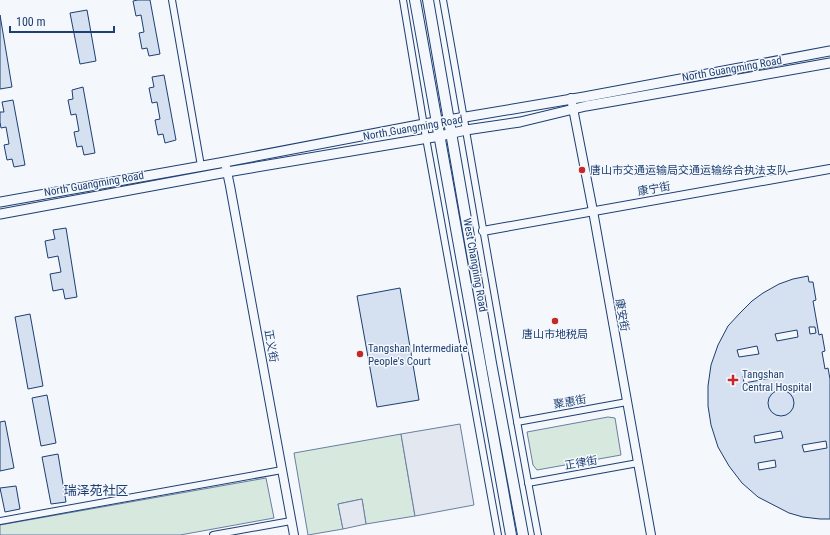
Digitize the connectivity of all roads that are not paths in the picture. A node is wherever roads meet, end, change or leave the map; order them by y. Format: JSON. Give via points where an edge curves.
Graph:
{"nodes":[{"id":1,"x":172,"y":0,"type":"edge"},
{"id":2,"x":403,"y":0,"type":"edge"},
{"id":3,"x":415,"y":0,"type":"edge"},
{"id":4,"x":428,"y":0,"type":"edge"},
{"id":5,"x":443,"y":0,"type":"edge"},
{"id":6,"x":830,"y":51,"type":"edge"},
{"id":7,"x":830,"y":64,"type":"edge"},
{"id":8,"x":571,"y":98,"type":"junction"},
{"id":9,"x":573,"y":110,"type":"junction"},
{"id":10,"x":464,"y":118,"type":"junction"},
{"id":11,"x":449,"y":120,"type":"junction"},
{"id":12,"x":437,"y":122,"type":"junction"},
{"id":13,"x":424,"y":124,"type":"junction"},
{"id":14,"x":466,"y":130,"type":"junction"},
{"id":15,"x":451,"y":133,"type":"junction"},
{"id":16,"x":440,"y":136,"type":"junction"},
{"id":17,"x":426,"y":138,"type":"junction"},
{"id":18,"x":225,"y":162,"type":"junction"},
{"id":19,"x":201,"y":166,"type":"junction"},
{"id":20,"x":830,"y":169,"type":"edge"},
{"id":21,"x":227,"y":172,"type":"junction"},
{"id":22,"x":0,"y":202,"type":"edge"},
{"id":23,"x":593,"y":211,"type":"junction"},
{"id":24,"x":0,"y":214,"type":"edge"},
{"id":25,"x":483,"y":231,"type":"junction"},
{"id":26,"x":627,"y":402,"type":"junction"},
{"id":27,"x":517,"y":422,"type":"junction"},
{"id":28,"x":638,"y":463,"type":"junction"},
{"id":29,"x":282,"y":470,"type":"junction"},
{"id":30,"x":528,"y":483,"type":"junction"},
{"id":31,"x":0,"y":521,"type":"edge"},
{"id":32,"x":292,"y":521,"type":"junction"},
{"id":33,"x":214,"y":535,"type":"edge"},
{"id":34,"x":294,"y":535,"type":"edge"},
{"id":35,"x":498,"y":535,"type":"edge"},
{"id":36,"x":511,"y":535,"type":"edge"},
{"id":37,"x":522,"y":535,"type":"edge"},
{"id":38,"x":538,"y":535,"type":"edge"},
{"id":39,"x":651,"y":535,"type":"edge"}],
"edges":[{"from":1,"to":19,"type":"street"},
{"from":2,"to":13,"type":"street"},
{"from":3,"to":12,"type":"main road","name":"West Changning Road"},
{"from":4,"to":11,"type":"main road","name":"West Changning Road"},
{"from":5,"to":10,"type":"street","name":"West Changning Road"},
{"from":6,"to":8,"type":"main road","name":"North Guangming Road"},
{"from":7,"to":9,"type":"main road","name":"North Guangming Road"},
{"from":8,"to":9,"type":"street","name":"康安街"},
{"from":8,"to":10,"type":"main road","name":"North Guangming Road"},
{"from":9,"to":14,"type":"main road","name":"North Guangming Road","via":[[520,122]]},
{"from":9,"to":23,"type":"street","name":"康安街"},
{"from":10,"to":11,"type":"main road","name":"North Guangming Road"},
{"from":10,"to":14,"type":"street","name":"West Changning Road"},
{"from":11,"to":12,"type":"main road","name":"North Guangming Road"},
{"from":11,"to":15,"type":"main road","name":"West Changning Road"},
{"from":12,"to":13,"type":"main road","name":"North Guangming Road"},
{"from":12,"to":16,"type":"main road","name":"West Changning Road"},
{"from":13,"to":17,"type":"street"},
{"from":13,"to":18,"type":"main road","name":"North Guangming Road"},
{"from":14,"to":15,"type":"main road","name":"North Guangming Road"},
{"from":14,"to":25,"type":"street","name":"West Changning Road"},
{"from":15,"to":16,"type":"main road","name":"North Guangming Road"},
{"from":15,"to":37,"type":"main road","name":"West Changning Road"},
{"from":16,"to":17,"type":"main road","name":"North Guangming Road"},
{"from":16,"to":36,"type":"main road","name":"West Changning Road"},
{"from":17,"to":21,"type":"main road","name":"North Guangming Road"},
{"from":17,"to":35,"type":"street"},
{"from":18,"to":19,"type":"main road","name":"North Guangming Road"},
{"from":18,"to":21,"type":"street","name":"正义街"},
{"from":19,"to":22,"type":"main road","name":"North Guangming Road"},
{"from":20,"to":23,"type":"street","name":"康宁街"},
{"from":21,"to":24,"type":"main road","name":"North Guangming Road"},
{"from":21,"to":29,"type":"street","name":"正义街"},
{"from":23,"to":25,"type":"street","name":"康宁街"},
{"from":23,"to":26,"type":"street","name":"康安街"},
{"from":25,"to":27,"type":"street","name":"West Changning Road"},
{"from":26,"to":27,"type":"street","name":"聚惠街"},
{"from":26,"to":28,"type":"street","name":"康安街"},
{"from":27,"to":30,"type":"street","name":"West Changning Road"},
{"from":28,"to":30,"type":"street","name":"正律街"},
{"from":28,"to":39,"type":"street","name":"康安街"},
{"from":29,"to":31,"type":"street"},
{"from":29,"to":32,"type":"street","name":"正义街"},
{"from":30,"to":38,"type":"street","name":"West Changning Road"},
{"from":32,"to":33,"type":"street"},
{"from":32,"to":34,"type":"street","name":"正义街"}]}
